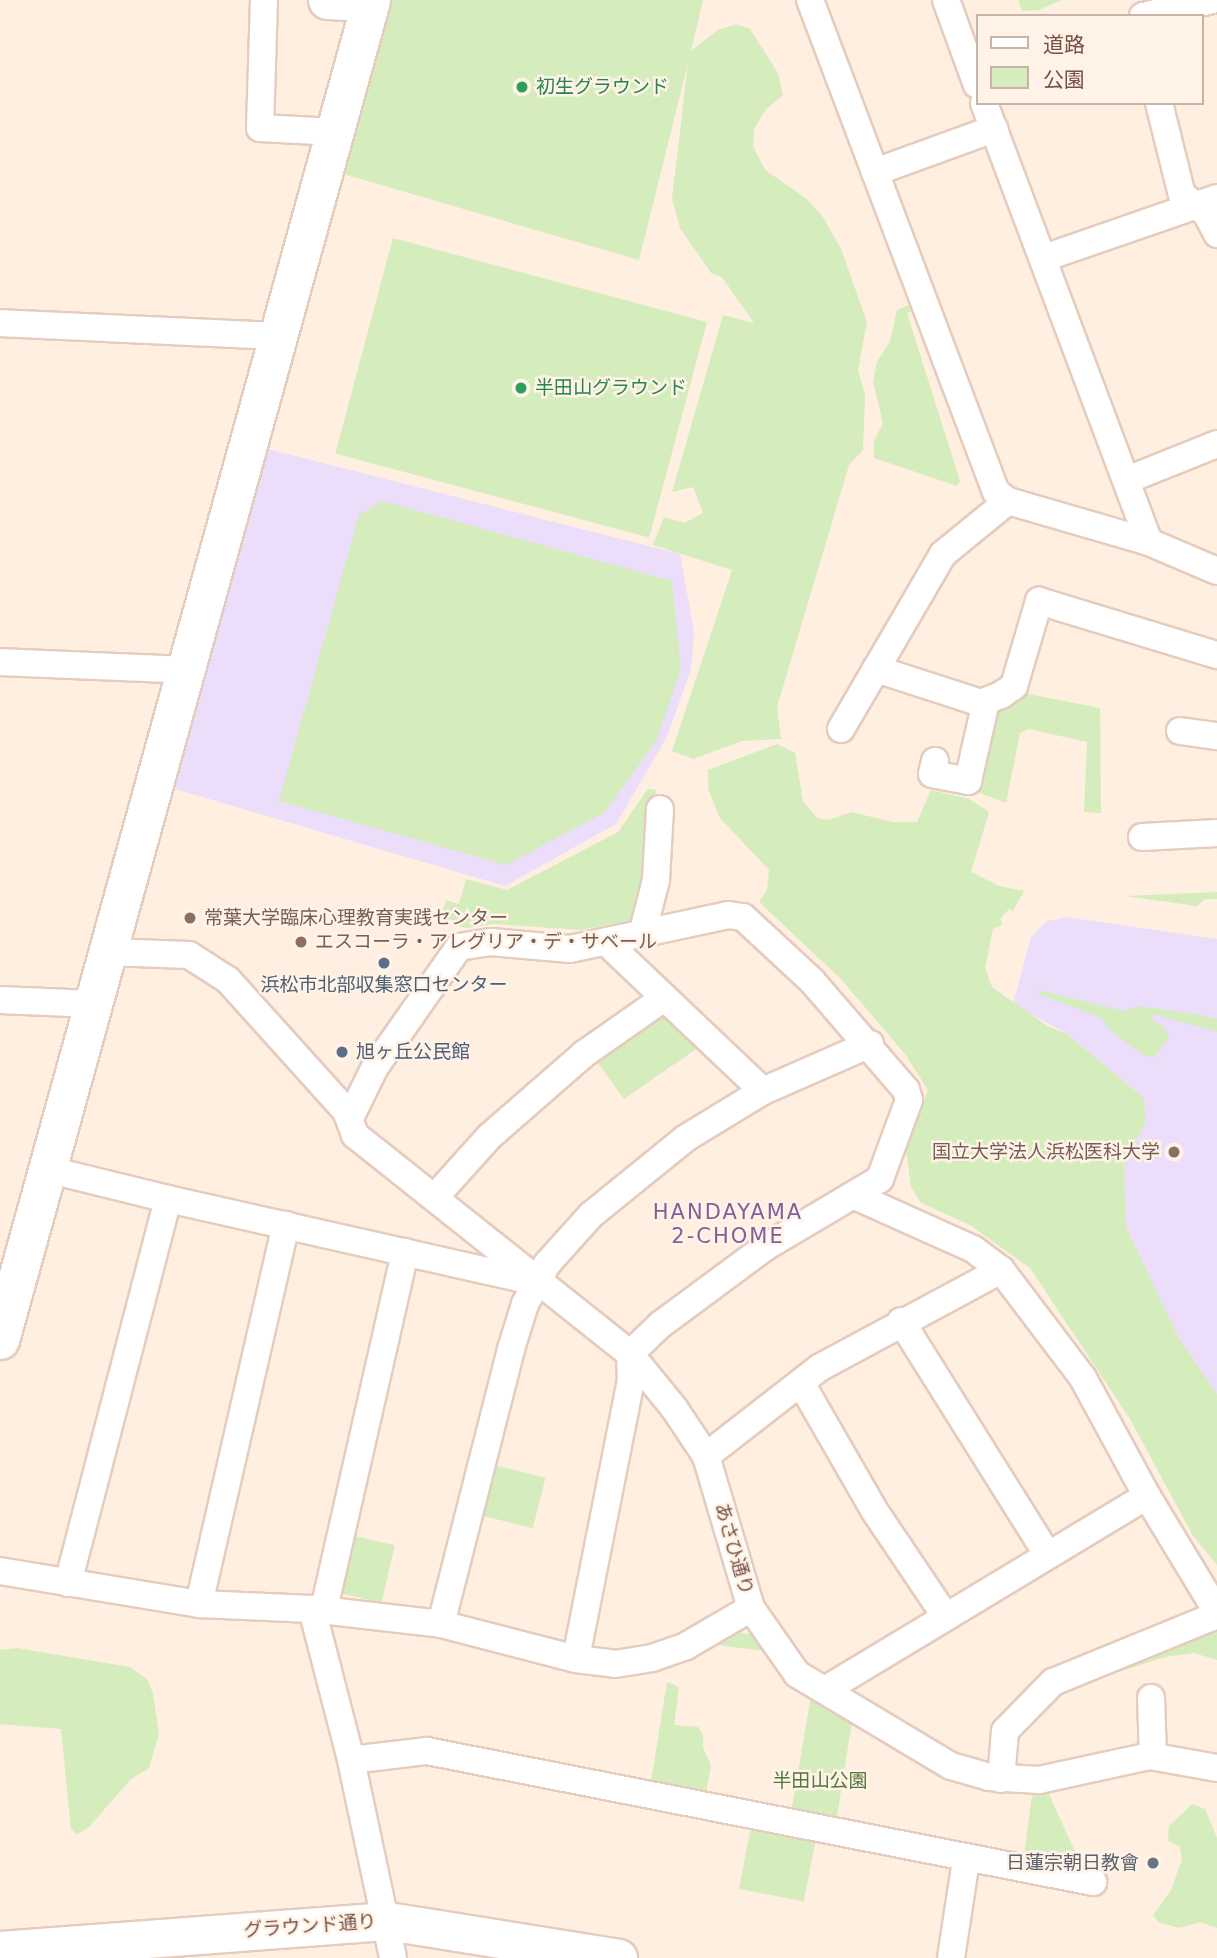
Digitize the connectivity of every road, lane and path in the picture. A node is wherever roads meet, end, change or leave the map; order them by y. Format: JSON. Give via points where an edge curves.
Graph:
{"nodes":[{"id":1,"x":264,"y":0,"type":"edge"},
{"id":2,"x":327,"y":0,"type":"edge"},
{"id":3,"x":810,"y":0,"type":"edge"},
{"id":4,"x":946,"y":0,"type":"edge"},
{"id":5,"x":1213,"y":0,"type":"edge"},
{"id":6,"x":370,"y":1,"type":"edge"},
{"id":7,"x":1152,"y":14,"type":"edge"},
{"id":8,"x":976,"y":82,"type":"edge"},
{"id":9,"x":985,"y":105,"type":"edge"},
{"id":10,"x":1160,"y":105,"type":"edge"},
{"id":11,"x":994,"y":129,"type":"junction"},
{"id":12,"x":336,"y":132,"type":"junction"},
{"id":13,"x":875,"y":173,"type":"junction"},
{"id":14,"x":1207,"y":201,"type":"edge"},
{"id":15,"x":1217,"y":234,"type":"edge"},
{"id":16,"x":1044,"y":258,"type":"junction"},
{"id":17,"x":0,"y":323,"type":"edge"},
{"id":18,"x":280,"y":336,"type":"junction"},
{"id":19,"x":1217,"y":444,"type":"edge"},
{"id":20,"x":1127,"y":480,"type":"junction"},
{"id":21,"x":1008,"y":501,"type":"junction"},
{"id":22,"x":1149,"y":542,"type":"junction"},
{"id":23,"x":1217,"y":571,"type":"edge"},
{"id":24,"x":1217,"y":655,"type":"edge"},
{"id":25,"x":0,"y":662,"type":"edge"},
{"id":26,"x":876,"y":669,"type":"junction"},
{"id":27,"x":187,"y":670,"type":"junction"},
{"id":28,"x":986,"y":701,"type":"junction"},
{"id":29,"x":841,"y":729,"type":"dead end"},
{"id":30,"x":1180,"y":731,"type":"dead end"},
{"id":31,"x":1217,"y":736,"type":"edge"},
{"id":32,"x":936,"y":761,"type":"dead end"},
{"id":33,"x":660,"y":809,"type":"dead end"},
{"id":34,"x":1217,"y":833,"type":"edge"},
{"id":35,"x":1158,"y":844,"type":"dead end"},
{"id":36,"x":643,"y":931,"type":"junction"},
{"id":37,"x":606,"y":942,"type":"junction"},
{"id":38,"x":108,"y":952,"type":"junction"},
{"id":39,"x":664,"y":998,"type":"junction"},
{"id":40,"x":0,"y":1000,"type":"edge"},
{"id":41,"x":93,"y":1004,"type":"junction"},
{"id":42,"x":870,"y":1044,"type":"junction"},
{"id":43,"x":763,"y":1091,"type":"junction"},
{"id":44,"x":350,"y":1118,"type":"junction"},
{"id":45,"x":47,"y":1169,"type":"junction"},
{"id":46,"x":855,"y":1196,"type":"junction"},
{"id":47,"x":435,"y":1197,"type":"junction"},
{"id":48,"x":168,"y":1199,"type":"junction"},
{"id":49,"x":286,"y":1225,"type":"junction"},
{"id":50,"x":405,"y":1252,"type":"junction"},
{"id":51,"x":1002,"y":1270,"type":"junction"},
{"id":52,"x":536,"y":1282,"type":"junction"},
{"id":53,"x":901,"y":1321,"type":"junction"},
{"id":54,"x":1,"y":1331,"type":"edge"},
{"id":55,"x":630,"y":1354,"type":"junction"},
{"id":56,"x":801,"y":1383,"type":"junction"},
{"id":57,"x":706,"y":1456,"type":"junction"},
{"id":58,"x":1147,"y":1496,"type":"junction"},
{"id":59,"x":1048,"y":1555,"type":"junction"},
{"id":60,"x":0,"y":1571,"type":"edge"},
{"id":61,"x":68,"y":1583,"type":"junction"},
{"id":62,"x":199,"y":1604,"type":"junction"},
{"id":63,"x":751,"y":1608,"type":"junction"},
{"id":64,"x":318,"y":1609,"type":"junction"},
{"id":65,"x":946,"y":1617,"type":"junction"},
{"id":66,"x":440,"y":1624,"type":"junction"},
{"id":67,"x":576,"y":1659,"type":"junction"},
{"id":68,"x":825,"y":1690,"type":"junction"},
{"id":69,"x":1151,"y":1698,"type":"dead end"},
{"id":70,"x":1153,"y":1756,"type":"junction"},
{"id":71,"x":351,"y":1760,"type":"junction"},
{"id":72,"x":1217,"y":1768,"type":"edge"},
{"id":73,"x":1001,"y":1779,"type":"junction"},
{"id":74,"x":966,"y":1860,"type":"junction"},
{"id":75,"x":1093,"y":1882,"type":"dead end"},
{"id":76,"x":388,"y":1921,"type":"junction"},
{"id":77,"x":511,"y":1949,"type":"edge"},
{"id":78,"x":0,"y":1952,"type":"edge"},
{"id":79,"x":1,"y":1958,"type":"edge"},
{"id":80,"x":393,"y":1958,"type":"edge"},
{"id":81,"x":618,"y":1958,"type":"edge"},
{"id":82,"x":951,"y":1958,"type":"edge"}],
"edges":[{"from":1,"to":12,"type":"street","via":[[260,128]]},
{"from":2,"to":6,"type":"street"},
{"from":3,"to":13,"type":"street"},
{"from":4,"to":8,"type":"street"},
{"from":5,"to":7,"type":"street"},
{"from":6,"to":12,"type":"street"},
{"from":9,"to":11,"type":"street"},
{"from":10,"to":14,"type":"street","via":[[1182,195]]},
{"from":11,"to":13,"type":"street"},
{"from":11,"to":16,"type":"street"},
{"from":12,"to":18,"type":"street"},
{"from":13,"to":21,"type":"street","via":[[996,492]]},
{"from":14,"to":15,"type":"street"},
{"from":14,"to":16,"type":"street"},
{"from":16,"to":20,"type":"street"},
{"from":17,"to":18,"type":"street"},
{"from":18,"to":27,"type":"street"},
{"from":19,"to":20,"type":"street"},
{"from":20,"to":22,"type":"street"},
{"from":21,"to":22,"type":"street"},
{"from":21,"to":26,"type":"street","via":[[943,554]]},
{"from":22,"to":23,"type":"street"},
{"from":24,"to":28,"type":"street","via":[[1039,601],[1014,686]]},
{"from":25,"to":27,"type":"street"},
{"from":26,"to":28,"type":"street"},
{"from":26,"to":29,"type":"street"},
{"from":27,"to":38,"type":"street"},
{"from":28,"to":32,"type":"street","via":[[968,781],[932,774]]},
{"from":30,"to":31,"type":"street"},
{"from":33,"to":36,"type":"street","via":[[656,880]]},
{"from":34,"to":35,"type":"street"},
{"from":36,"to":37,"type":"street"},
{"from":36,"to":42,"type":"street","via":[[729,915],[743,917],[812,981]]},
{"from":37,"to":39,"type":"street"},
{"from":37,"to":44,"type":"street","via":[[570,948],[491,942],[459,947],[374,1067]]},
{"from":38,"to":41,"type":"street"},
{"from":38,"to":44,"type":"street","name":"あさひ通り","via":[[189,955],[200,961],[259,1011]]},
{"from":39,"to":43,"type":"street"},
{"from":39,"to":47,"type":"street","via":[[584,1054],[489,1136]]},
{"from":40,"to":41,"type":"street"},
{"from":41,"to":45,"type":"street"},
{"from":42,"to":43,"type":"street"},
{"from":42,"to":46,"type":"street","via":[[906,1090],[908,1100],[880,1179]]},
{"from":43,"to":52,"type":"street","via":[[686,1138],[635,1177],[574,1231]]},
{"from":44,"to":47,"type":"street","name":"あさひ通り","via":[[355,1135]]},
{"from":45,"to":48,"type":"street"},
{"from":45,"to":54,"type":"street"},
{"from":46,"to":51,"type":"street","via":[[973,1249]]},
{"from":46,"to":55,"type":"street","via":[[764,1248],[660,1325]]},
{"from":47,"to":52,"type":"street","name":"あさひ通り"},
{"from":48,"to":49,"type":"street"},
{"from":48,"to":61,"type":"street"},
{"from":49,"to":50,"type":"street"},
{"from":49,"to":62,"type":"street"},
{"from":50,"to":52,"type":"street"},
{"from":50,"to":64,"type":"street"},
{"from":51,"to":53,"type":"street"},
{"from":51,"to":58,"type":"street","via":[[1083,1378]]},
{"from":52,"to":55,"type":"street","name":"あさひ通り"},
{"from":52,"to":66,"type":"street","via":[[511,1349]]},
{"from":53,"to":56,"type":"street"},
{"from":53,"to":59,"type":"street"},
{"from":55,"to":57,"type":"street","name":"あさひ通り"},
{"from":55,"to":67,"type":"street","via":[[631,1380]]},
{"from":56,"to":57,"type":"street"},
{"from":56,"to":65,"type":"street","via":[[874,1510]]},
{"from":57,"to":63,"type":"street","name":"あさひ通り"},
{"from":58,"to":59,"type":"street"},
{"from":58,"to":73,"type":"street","via":[[1216,1610],[1210,1618],[1053,1682],[1005,1731]]},
{"from":59,"to":65,"type":"street"},
{"from":60,"to":61,"type":"street"},
{"from":61,"to":62,"type":"street"},
{"from":62,"to":64,"type":"street"},
{"from":63,"to":67,"type":"street","via":[[686,1646],[652,1658],[615,1664]]},
{"from":63,"to":68,"type":"street","name":"あさひ通り","via":[[788,1665]]},
{"from":64,"to":66,"type":"street"},
{"from":64,"to":71,"type":"street"},
{"from":65,"to":68,"type":"street"},
{"from":66,"to":67,"type":"street"},
{"from":68,"to":73,"type":"street","name":"あさひ通り","via":[[951,1766]]},
{"from":69,"to":70,"type":"street"},
{"from":70,"to":72,"type":"street","name":"あさひ通り"},
{"from":70,"to":73,"type":"street","name":"あさひ通り","via":[[1039,1780]]},
{"from":71,"to":74,"type":"street","via":[[427,1751]]},
{"from":71,"to":76,"type":"street"},
{"from":74,"to":75,"type":"street"},
{"from":74,"to":82,"type":"street"},
{"from":76,"to":77,"type":"street","name":"グラウンド通り"},
{"from":76,"to":78,"type":"street","name":"グラウンド通り"},
{"from":76,"to":80,"type":"street"},
{"from":77,"to":81,"type":"street","name":"グラウンド通り"},
{"from":78,"to":79,"type":"street"}]}
